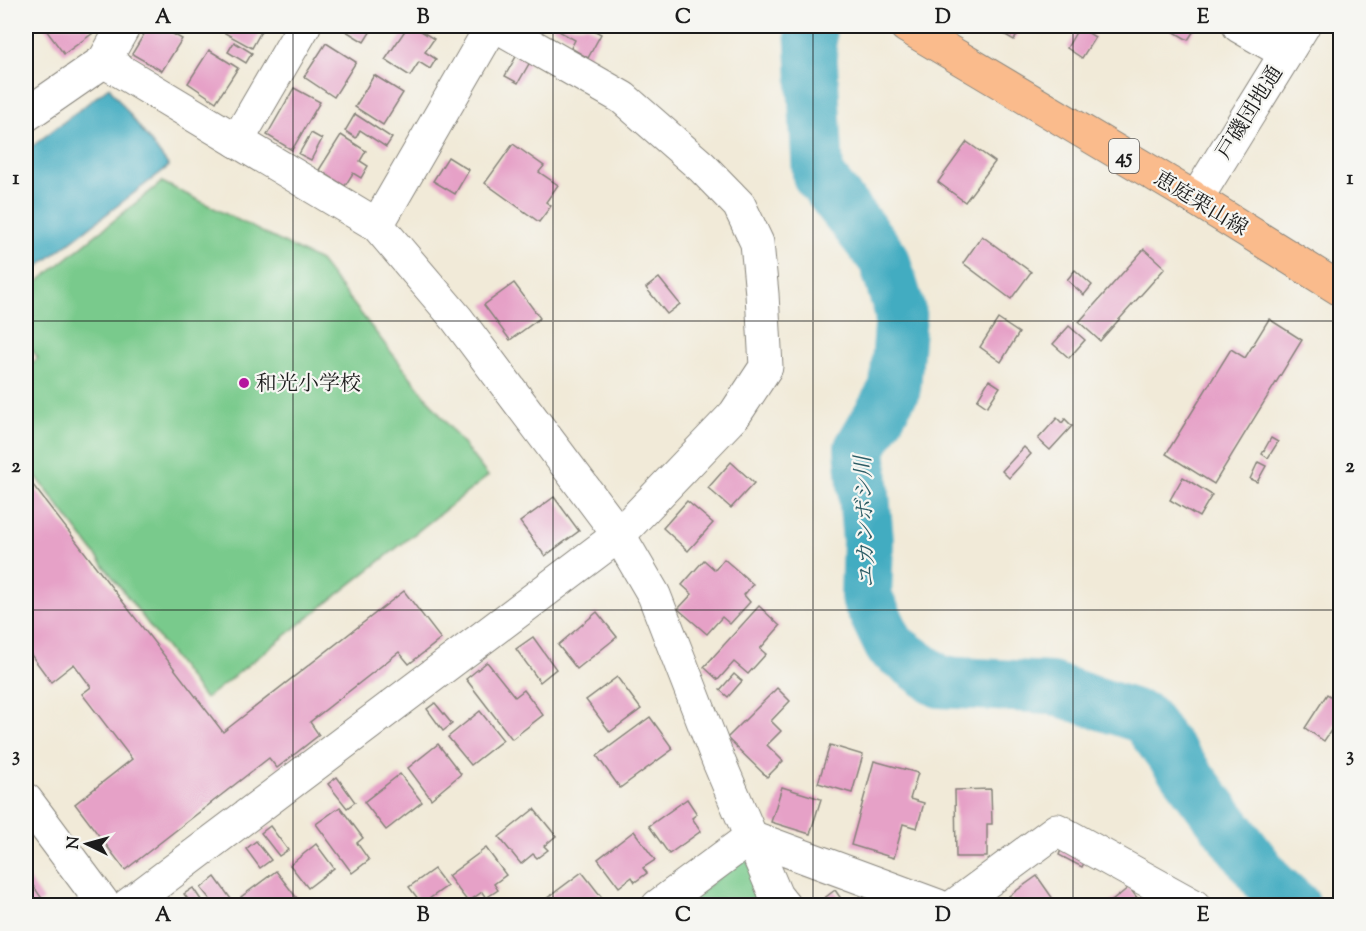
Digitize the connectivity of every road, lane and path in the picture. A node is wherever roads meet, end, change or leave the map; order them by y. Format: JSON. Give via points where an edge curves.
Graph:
{"nodes":[{"id":1,"x":124,"y":26,"type":"edge"},
{"id":2,"x":304,"y":26,"type":"edge"},
{"id":3,"x":492,"y":26,"type":"edge"},
{"id":4,"x":497,"y":26,"type":"edge"},
{"id":5,"x":906,"y":26,"type":"edge"},
{"id":6,"x":1239,"y":26,"type":"edge"},
{"id":7,"x":1303,"y":26,"type":"edge"},
{"id":8,"x":1286,"y":53,"type":"junction"},
{"id":9,"x":104,"y":61,"type":"junction"},
{"id":10,"x":26,"y":115,"type":"edge"},
{"id":11,"x":237,"y":141,"type":"junction"},
{"id":12,"x":1196,"y":199,"type":"junction"},
{"id":13,"x":377,"y":225,"type":"junction"},
{"id":14,"x":1341,"y":289,"type":"edge"},
{"id":15,"x":618,"y":535,"type":"junction"},
{"id":16,"x":26,"y":800,"type":"edge"},
{"id":17,"x":751,"y":837,"type":"junction"},
{"id":18,"x":105,"y":906,"type":"edge"},
{"id":19,"x":127,"y":906,"type":"edge"},
{"id":20,"x":658,"y":906,"type":"edge"},
{"id":21,"x":784,"y":906,"type":"edge"},
{"id":22,"x":938,"y":906,"type":"edge"},
{"id":23,"x":954,"y":906,"type":"edge"},
{"id":24,"x":1194,"y":906,"type":"edge"}],
"edges":[{"from":1,"to":9,"type":"street"},
{"from":2,"to":11,"type":"street"},
{"from":3,"to":13,"type":"street"},
{"from":4,"to":15,"type":"street","via":[[623,98],[739,205],[757,243],[766,367],[735,414]]},
{"from":5,"to":12,"type":"main road","name":"恵庭栗山線","number":"45"},
{"from":6,"to":8,"type":"street"},
{"from":7,"to":8,"type":"street","name":"戸磯団地通"},
{"from":8,"to":12,"type":"street","name":"戸磯団地通"},
{"from":9,"to":10,"type":"street"},
{"from":9,"to":11,"type":"street"},
{"from":11,"to":13,"type":"street"},
{"from":12,"to":14,"type":"main road","name":"恵庭栗山線","number":"45"},
{"from":13,"to":15,"type":"street","via":[[457,319]]},
{"from":15,"to":17,"type":"street","via":[[654,595]]},
{"from":15,"to":19,"type":"street"},
{"from":16,"to":18,"type":"street"},
{"from":17,"to":20,"type":"street"},
{"from":17,"to":21,"type":"street"},
{"from":17,"to":22,"type":"street"},
{"from":23,"to":24,"type":"street","via":[[1057,830]]}]}
